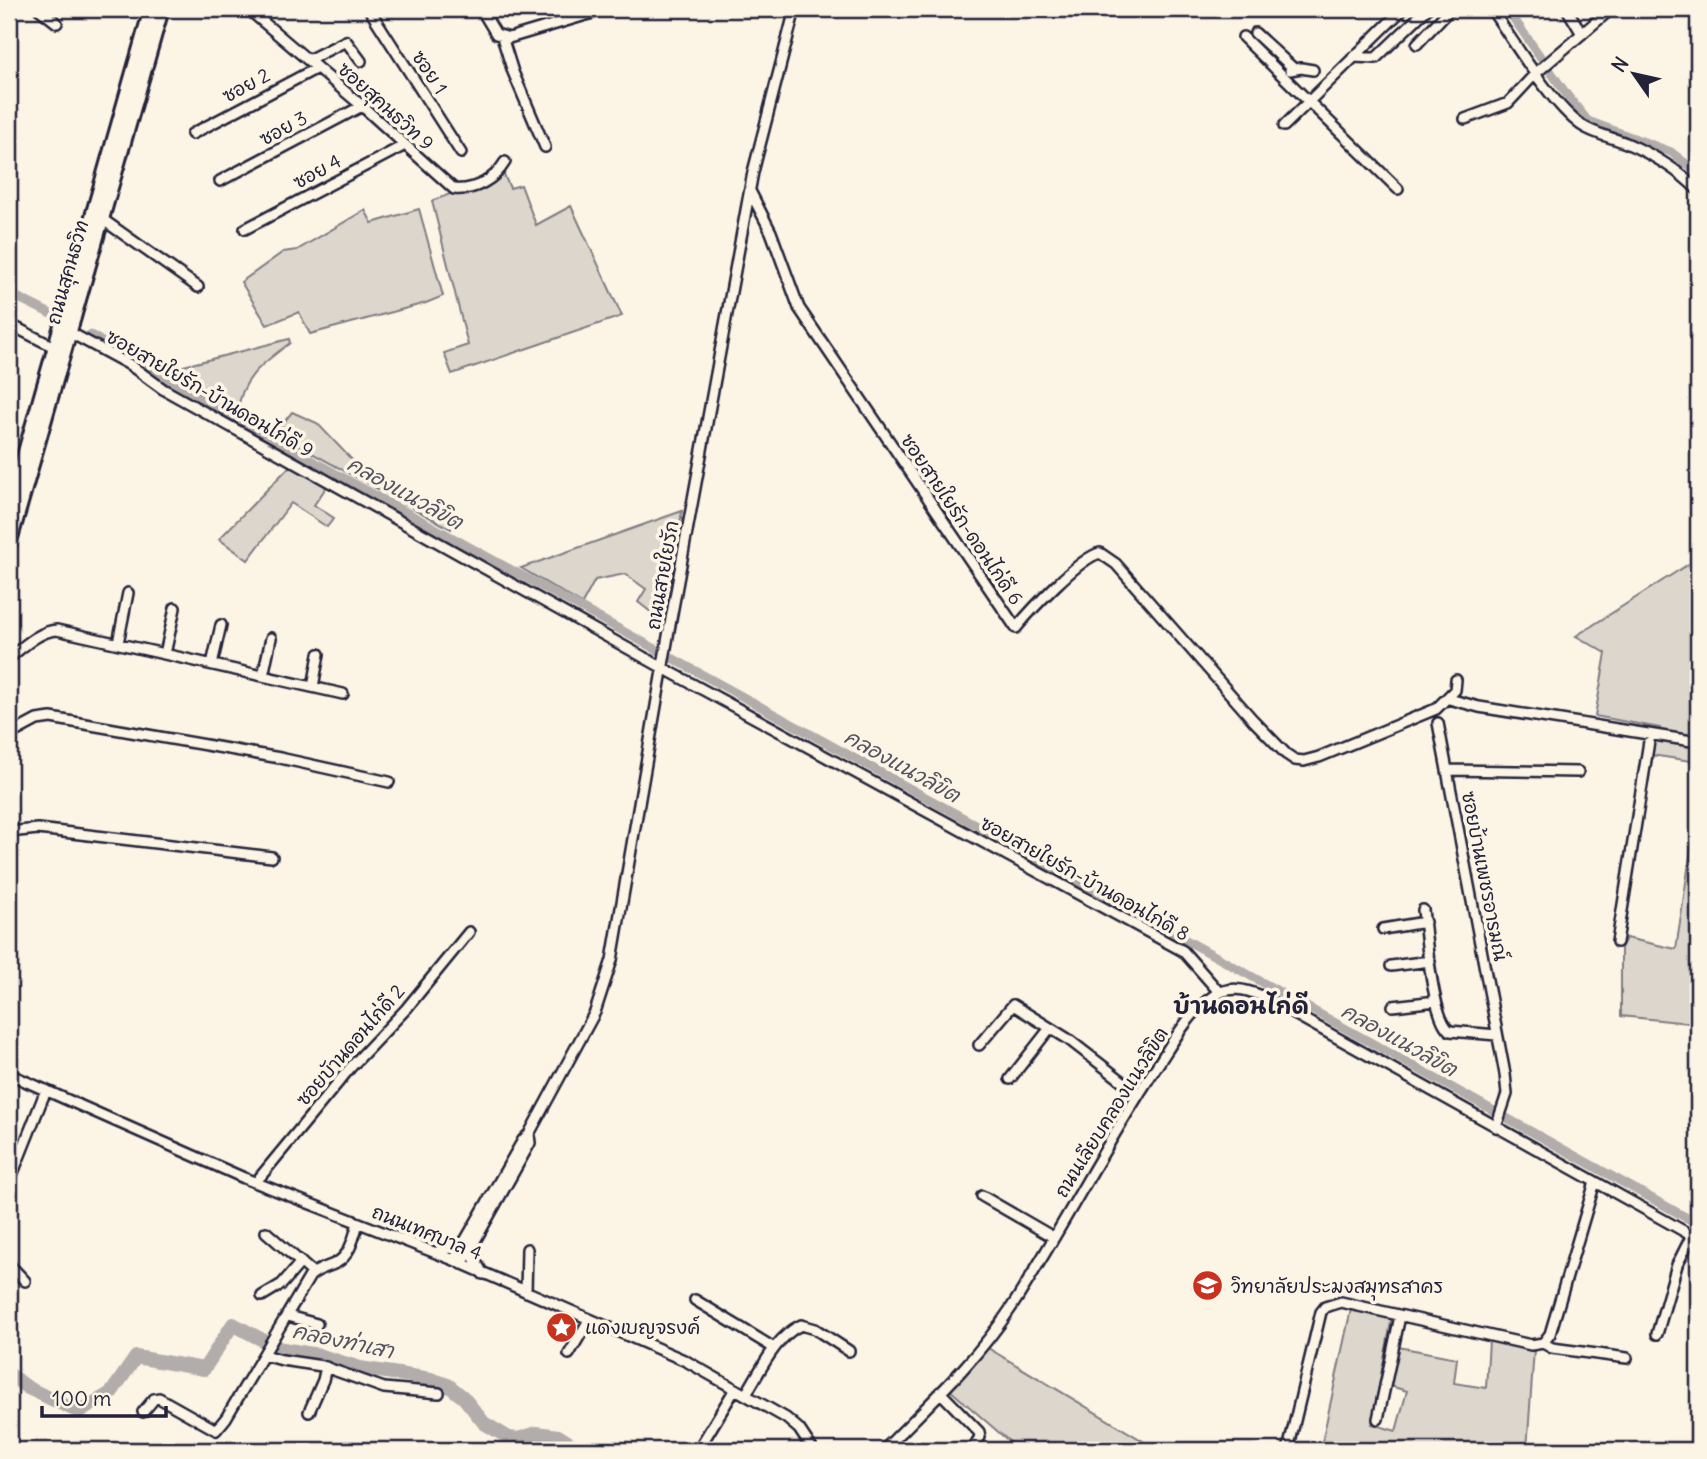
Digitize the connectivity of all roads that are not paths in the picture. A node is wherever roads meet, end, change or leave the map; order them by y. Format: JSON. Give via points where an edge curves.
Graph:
{"nodes":[{"id":1,"x":39,"y":9,"type":"edge"},
{"id":2,"x":151,"y":9,"type":"edge"},
{"id":3,"x":162,"y":9,"type":"edge"},
{"id":4,"x":248,"y":9,"type":"edge"},
{"id":5,"x":369,"y":9,"type":"edge"},
{"id":6,"x":481,"y":9,"type":"edge"},
{"id":7,"x":606,"y":9,"type":"edge"},
{"id":8,"x":795,"y":9,"type":"edge"},
{"id":9,"x":1403,"y":9,"type":"edge"},
{"id":10,"x":1427,"y":9,"type":"edge"},
{"id":11,"x":1450,"y":9,"type":"edge"},
{"id":12,"x":1491,"y":9,"type":"edge"},
{"id":13,"x":1567,"y":9,"type":"edge"},
{"id":14,"x":1611,"y":9,"type":"edge"},
{"id":15,"x":57,"y":23,"type":"dead end"},
{"id":16,"x":1385,"y":26,"type":"junction"},
{"id":17,"x":1409,"y":26,"type":"junction"},
{"id":18,"x":1255,"y":33,"type":"dead end"},
{"id":19,"x":1582,"y":34,"type":"junction"},
{"id":20,"x":502,"y":37,"type":"junction"},
{"id":21,"x":1243,"y":37,"type":"dead end"},
{"id":22,"x":1417,"y":44,"type":"dead end"},
{"id":23,"x":1353,"y":57,"type":"junction"},
{"id":24,"x":308,"y":60,"type":"junction"},
{"id":25,"x":361,"y":61,"type":"dead end"},
{"id":26,"x":317,"y":68,"type":"junction"},
{"id":27,"x":1294,"y":69,"type":"junction"},
{"id":28,"x":1313,"y":70,"type":"dead end"},
{"id":29,"x":1536,"y":73,"type":"junction"},
{"id":30,"x":1283,"y":76,"type":"junction"},
{"id":31,"x":1308,"y":100,"type":"junction"},
{"id":32,"x":362,"y":106,"type":"junction"},
{"id":33,"x":1465,"y":118,"type":"dead end"},
{"id":34,"x":1284,"y":126,"type":"dead end"},
{"id":35,"x":192,"y":134,"type":"dead end"},
{"id":36,"x":405,"y":145,"type":"junction"},
{"id":37,"x":545,"y":147,"type":"dead end"},
{"id":38,"x":461,"y":153,"type":"dead end"},
{"id":39,"x":505,"y":162,"type":"dead end"},
{"id":40,"x":220,"y":181,"type":"dead end"},
{"id":41,"x":1398,"y":190,"type":"dead end"},
{"id":42,"x":1698,"y":190,"type":"edge"},
{"id":43,"x":750,"y":191,"type":"junction"},
{"id":44,"x":102,"y":219,"type":"junction"},
{"id":45,"x":245,"y":229,"type":"dead end"},
{"id":46,"x":198,"y":287,"type":"dead end"},
{"id":47,"x":9,"y":324,"type":"edge"},
{"id":48,"x":69,"y":332,"type":"junction"},
{"id":49,"x":54,"y":347,"type":"junction"},
{"id":50,"x":9,"y":504,"type":"edge"},
{"id":51,"x":9,"y":545,"type":"edge"},
{"id":52,"x":128,"y":593,"type":"dead end"},
{"id":53,"x":175,"y":608,"type":"dead end"},
{"id":54,"x":221,"y":625,"type":"dead end"},
{"id":55,"x":271,"y":638,"type":"dead end"},
{"id":56,"x":118,"y":643,"type":"junction"},
{"id":57,"x":164,"y":653,"type":"junction"},
{"id":58,"x":319,"y":654,"type":"dead end"},
{"id":59,"x":9,"y":658,"type":"edge"},
{"id":60,"x":212,"y":664,"type":"junction"},
{"id":61,"x":664,"y":665,"type":"junction"},
{"id":62,"x":263,"y":676,"type":"junction"},
{"id":63,"x":1456,"y":680,"type":"dead end"},
{"id":64,"x":313,"y":687,"type":"junction"},
{"id":65,"x":343,"y":694,"type":"dead end"},
{"id":66,"x":1449,"y":699,"type":"junction"},
{"id":67,"x":1438,"y":723,"type":"dead end"},
{"id":68,"x":1650,"y":734,"type":"junction"},
{"id":69,"x":9,"y":736,"type":"edge"},
{"id":70,"x":1698,"y":742,"type":"edge"},
{"id":71,"x":1447,"y":770,"type":"junction"},
{"id":72,"x":1578,"y":772,"type":"dead end"},
{"id":73,"x":389,"y":782,"type":"dead end"},
{"id":74,"x":9,"y":832,"type":"edge"},
{"id":75,"x":272,"y":857,"type":"dead end"},
{"id":76,"x":1423,"y":910,"type":"dead end"},
{"id":77,"x":1425,"y":922,"type":"junction"},
{"id":78,"x":1383,"y":929,"type":"dead end"},
{"id":79,"x":469,"y":932,"type":"dead end"},
{"id":80,"x":1617,"y":943,"type":"dead end"},
{"id":81,"x":1430,"y":961,"type":"junction"},
{"id":82,"x":1391,"y":966,"type":"dead end"},
{"id":83,"x":1220,"y":993,"type":"junction"},
{"id":84,"x":1436,"y":1001,"type":"junction"},
{"id":85,"x":1393,"y":1006,"type":"dead end"},
{"id":86,"x":1051,"y":1028,"type":"junction"},
{"id":87,"x":1497,"y":1035,"type":"junction"},
{"id":88,"x":979,"y":1045,"type":"dead end"},
{"id":89,"x":9,"y":1074,"type":"edge"},
{"id":90,"x":1010,"y":1079,"type":"dead end"},
{"id":91,"x":46,"y":1090,"type":"junction"},
{"id":92,"x":1139,"y":1094,"type":"junction"},
{"id":93,"x":1497,"y":1124,"type":"junction"},
{"id":94,"x":256,"y":1181,"type":"junction"},
{"id":95,"x":1595,"y":1182,"type":"junction"},
{"id":96,"x":9,"y":1183,"type":"edge"},
{"id":97,"x":982,"y":1196,"type":"dead end"},
{"id":98,"x":358,"y":1223,"type":"junction"},
{"id":99,"x":266,"y":1232,"type":"dead end"},
{"id":100,"x":1053,"y":1237,"type":"junction"},
{"id":101,"x":1695,"y":1237,"type":"edge"},
{"id":102,"x":469,"y":1242,"type":"junction"},
{"id":103,"x":527,"y":1249,"type":"dead end"},
{"id":104,"x":434,"y":1252,"type":"junction"},
{"id":105,"x":301,"y":1262,"type":"junction"},
{"id":106,"x":458,"y":1262,"type":"junction"},
{"id":107,"x":9,"y":1264,"type":"edge"},
{"id":108,"x":313,"y":1273,"type":"junction"},
{"id":109,"x":483,"y":1274,"type":"junction"},
{"id":110,"x":25,"y":1280,"type":"dead end"},
{"id":111,"x":526,"y":1292,"type":"junction"},
{"id":112,"x":262,"y":1296,"type":"dead end"},
{"id":113,"x":695,"y":1300,"type":"dead end"},
{"id":114,"x":288,"y":1316,"type":"junction"},
{"id":115,"x":1400,"y":1316,"type":"junction"},
{"id":116,"x":589,"y":1320,"type":"junction"},
{"id":117,"x":317,"y":1324,"type":"dead end"},
{"id":118,"x":1657,"y":1334,"type":"dead end"},
{"id":119,"x":1544,"y":1343,"type":"junction"},
{"id":120,"x":774,"y":1348,"type":"junction"},
{"id":121,"x":267,"y":1350,"type":"junction"},
{"id":122,"x":849,"y":1351,"type":"dead end"},
{"id":123,"x":569,"y":1354,"type":"dead end"},
{"id":124,"x":1627,"y":1359,"type":"dead end"},
{"id":125,"x":326,"y":1367,"type":"junction"},
{"id":126,"x":735,"y":1388,"type":"junction"},
{"id":127,"x":940,"y":1392,"type":"junction"},
{"id":128,"x":439,"y":1393,"type":"dead end"},
{"id":129,"x":746,"y":1394,"type":"junction"},
{"id":130,"x":143,"y":1412,"type":"dead end"},
{"id":131,"x":309,"y":1412,"type":"dead end"},
{"id":132,"x":1378,"y":1419,"type":"dead end"},
{"id":133,"x":698,"y":1450,"type":"edge"},
{"id":134,"x":813,"y":1450,"type":"edge"},
{"id":135,"x":884,"y":1450,"type":"edge"},
{"id":136,"x":972,"y":1450,"type":"edge"},
{"id":137,"x":1288,"y":1450,"type":"edge"}],
"edges":[{"from":1,"to":15,"type":"street"},
{"from":2,"to":49,"type":"main road","name":"ถนนสุคนธวิท"},
{"from":3,"to":44,"type":"main road","name":"ถนนสุคนธวิท"},
{"from":4,"to":24,"type":"street","name":"ซอยสุคนธวิท 9"},
{"from":5,"to":38,"type":"street","name":"ซอย 1"},
{"from":6,"to":20,"type":"street"},
{"from":7,"to":20,"type":"street"},
{"from":8,"to":43,"type":"street","name":"ถนนสายใยรัก"},
{"from":9,"to":16,"type":"street"},
{"from":10,"to":17,"type":"street"},
{"from":11,"to":22,"type":"street"},
{"from":12,"to":29,"type":"street"},
{"from":13,"to":19,"type":"street"},
{"from":14,"to":19,"type":"street"},
{"from":16,"to":17,"type":"street"},
{"from":16,"to":23,"type":"street"},
{"from":17,"to":23,"type":"street","via":[[1376,58]]},
{"from":18,"to":27,"type":"street"},
{"from":19,"to":29,"type":"street"},
{"from":20,"to":37,"type":"street"},
{"from":21,"to":30,"type":"street"},
{"from":23,"to":31,"type":"street"},
{"from":24,"to":25,"type":"street","via":[[346,40]]},
{"from":24,"to":26,"type":"street","name":"ซอยสุคนธวิท 9"},
{"from":26,"to":32,"type":"street","name":"ซอยสุคนธวิท 9"},
{"from":26,"to":35,"type":"street","name":"ซอย 2"},
{"from":27,"to":28,"type":"street"},
{"from":27,"to":30,"type":"street"},
{"from":29,"to":33,"type":"street","via":[[1508,103]]},
{"from":29,"to":42,"type":"street","via":[[1580,124],[1646,152]]},
{"from":30,"to":31,"type":"street"},
{"from":31,"to":34,"type":"street"},
{"from":31,"to":41,"type":"street"},
{"from":32,"to":36,"type":"street","name":"ซอยสุคนธวิท 9"},
{"from":32,"to":40,"type":"street","name":"ซอย 3"},
{"from":36,"to":39,"type":"street","name":"ซอยสุคนธวิท 9","via":[[454,190],[492,179]]},
{"from":36,"to":45,"type":"street","name":"ซอย 4"},
{"from":43,"to":61,"type":"street","name":"ถนนสายใยรัก"},
{"from":43,"to":66,"type":"street","name":"ซอยสายใยรัก-ดอนไก่ดี 6","via":[[771,232],[799,308],[1016,628],[1069,575],[1100,553],[1116,564],[1253,720],[1296,760],[1319,757],[1436,709]]},
{"from":44,"to":46,"type":"street"},
{"from":44,"to":48,"type":"main road","name":"ถนนสุคนธวิท"},
{"from":47,"to":49,"type":"street"},
{"from":48,"to":51,"type":"main road","name":"ถนนสุคนธวิท"},
{"from":48,"to":61,"type":"street","name":"ซอยสายใยรัก-บ้านดอนไก่ดี 9","via":[[163,389]]},
{"from":49,"to":50,"type":"main road","name":"ถนนสุคนธวิท"},
{"from":52,"to":56,"type":"street"},
{"from":53,"to":57,"type":"street"},
{"from":54,"to":60,"type":"street"},
{"from":55,"to":62,"type":"street"},
{"from":56,"to":57,"type":"street"},
{"from":56,"to":59,"type":"street","via":[[48,631]]},
{"from":57,"to":60,"type":"street"},
{"from":58,"to":64,"type":"street"},
{"from":60,"to":62,"type":"street"},
{"from":61,"to":83,"type":"street","name":"ซอยสายใยรัก-บ้านดอนไก่ดี 8","via":[[1183,951]]},
{"from":61,"to":102,"type":"street","name":"ถนนสายใยรัก","via":[[604,992]]},
{"from":62,"to":64,"type":"street"},
{"from":63,"to":66,"type":"street"},
{"from":64,"to":65,"type":"street"},
{"from":66,"to":68,"type":"street"},
{"from":67,"to":71,"type":"street","name":"ซอยบ้านเพชรอารมณ์"},
{"from":68,"to":70,"type":"street"},
{"from":68,"to":80,"type":"street"},
{"from":69,"to":73,"type":"street","via":[[37,720],[51,718]]},
{"from":71,"to":72,"type":"street"},
{"from":71,"to":87,"type":"street","name":"ซอยบ้านเพชรอารมณ์"},
{"from":74,"to":75,"type":"street","via":[[38,828]]},
{"from":76,"to":77,"type":"street"},
{"from":77,"to":78,"type":"street"},
{"from":77,"to":81,"type":"street"},
{"from":79,"to":94,"type":"street","name":"ซอยบัานดอนไก่ดี 2"},
{"from":81,"to":82,"type":"street"},
{"from":81,"to":84,"type":"street"},
{"from":83,"to":92,"type":"street","name":"ถนนเลียบคลองแนวลิขิต","via":[[1192,1016]]},
{"from":83,"to":93,"type":"street","via":[[1239,988],[1262,996]]},
{"from":84,"to":85,"type":"street"},
{"from":84,"to":87,"type":"street","via":[[1450,1031]]},
{"from":86,"to":88,"type":"street","via":[[1013,1005]]},
{"from":86,"to":90,"type":"street"},
{"from":86,"to":92,"type":"street"},
{"from":87,"to":93,"type":"street","name":"ซอยบ้านเพชรอารมณ์","via":[[1507,1094]]},
{"from":89,"to":91,"type":"street","name":"ถนนเทศบาล 4"},
{"from":91,"to":94,"type":"street","name":"ถนนเทศบาล 4"},
{"from":91,"to":96,"type":"street"},
{"from":92,"to":100,"type":"street","name":"ถนนเลียบคลองแนวลิขิต"},
{"from":93,"to":95,"type":"street"},
{"from":94,"to":98,"type":"street","name":"ถนนเทศบาล 4"},
{"from":95,"to":101,"type":"street"},
{"from":95,"to":119,"type":"street"},
{"from":97,"to":100,"type":"street"},
{"from":98,"to":104,"type":"street","name":"ถนนเทศบาล 4"},
{"from":98,"to":108,"type":"street","via":[[340,1262]]},
{"from":99,"to":105,"type":"street"},
{"from":100,"to":127,"type":"street","name":"ถนนเลียบคลองแนวลิขิต","via":[[999,1325]]},
{"from":101,"to":118,"type":"street","via":[[1677,1265]]},
{"from":102,"to":104,"type":"street"},
{"from":102,"to":106,"type":"street","name":"ถนนสายใยรัก"},
{"from":102,"to":109,"type":"street"},
{"from":103,"to":111,"type":"street"},
{"from":104,"to":106,"type":"street","name":"ถนนเทศบาล 4"},
{"from":105,"to":108,"type":"street"},
{"from":105,"to":112,"type":"street","via":[[282,1284]]},
{"from":106,"to":109,"type":"street","name":"ถนนเทศบาล 4"},
{"from":107,"to":110,"type":"street"},
{"from":108,"to":114,"type":"street"},
{"from":109,"to":111,"type":"street","name":"ถนนเทศบาล 4"},
{"from":111,"to":116,"type":"street","name":"ถนนเทศบาล 4"},
{"from":113,"to":120,"type":"street"},
{"from":114,"to":117,"type":"street"},
{"from":114,"to":121,"type":"street"},
{"from":115,"to":119,"type":"street","via":[[1531,1345]]},
{"from":115,"to":132,"type":"street"},
{"from":115,"to":137,"type":"street","via":[[1341,1302],[1325,1307]]},
{"from":116,"to":123,"type":"street"},
{"from":116,"to":126,"type":"street","name":"ถนนเทศบาล 4","via":[[686,1361]]},
{"from":119,"to":124,"type":"street"},
{"from":120,"to":122,"type":"street","via":[[801,1325]]},
{"from":120,"to":129,"type":"street"},
{"from":121,"to":125,"type":"street","via":[[282,1360]]},
{"from":121,"to":130,"type":"street","via":[[216,1430],[159,1398]]},
{"from":125,"to":128,"type":"street","via":[[384,1388]]},
{"from":125,"to":131,"type":"street"},
{"from":126,"to":129,"type":"street","name":"ถนนเทศบาล 4"},
{"from":126,"to":133,"type":"street"},
{"from":127,"to":135,"type":"street","name":"ถนนเลียบคลองแนวลิขิต"},
{"from":127,"to":136,"type":"street","via":[[979,1432]]},
{"from":129,"to":134,"type":"street","name":"ถนนเทศบาล 4","via":[[786,1418]]}]}
